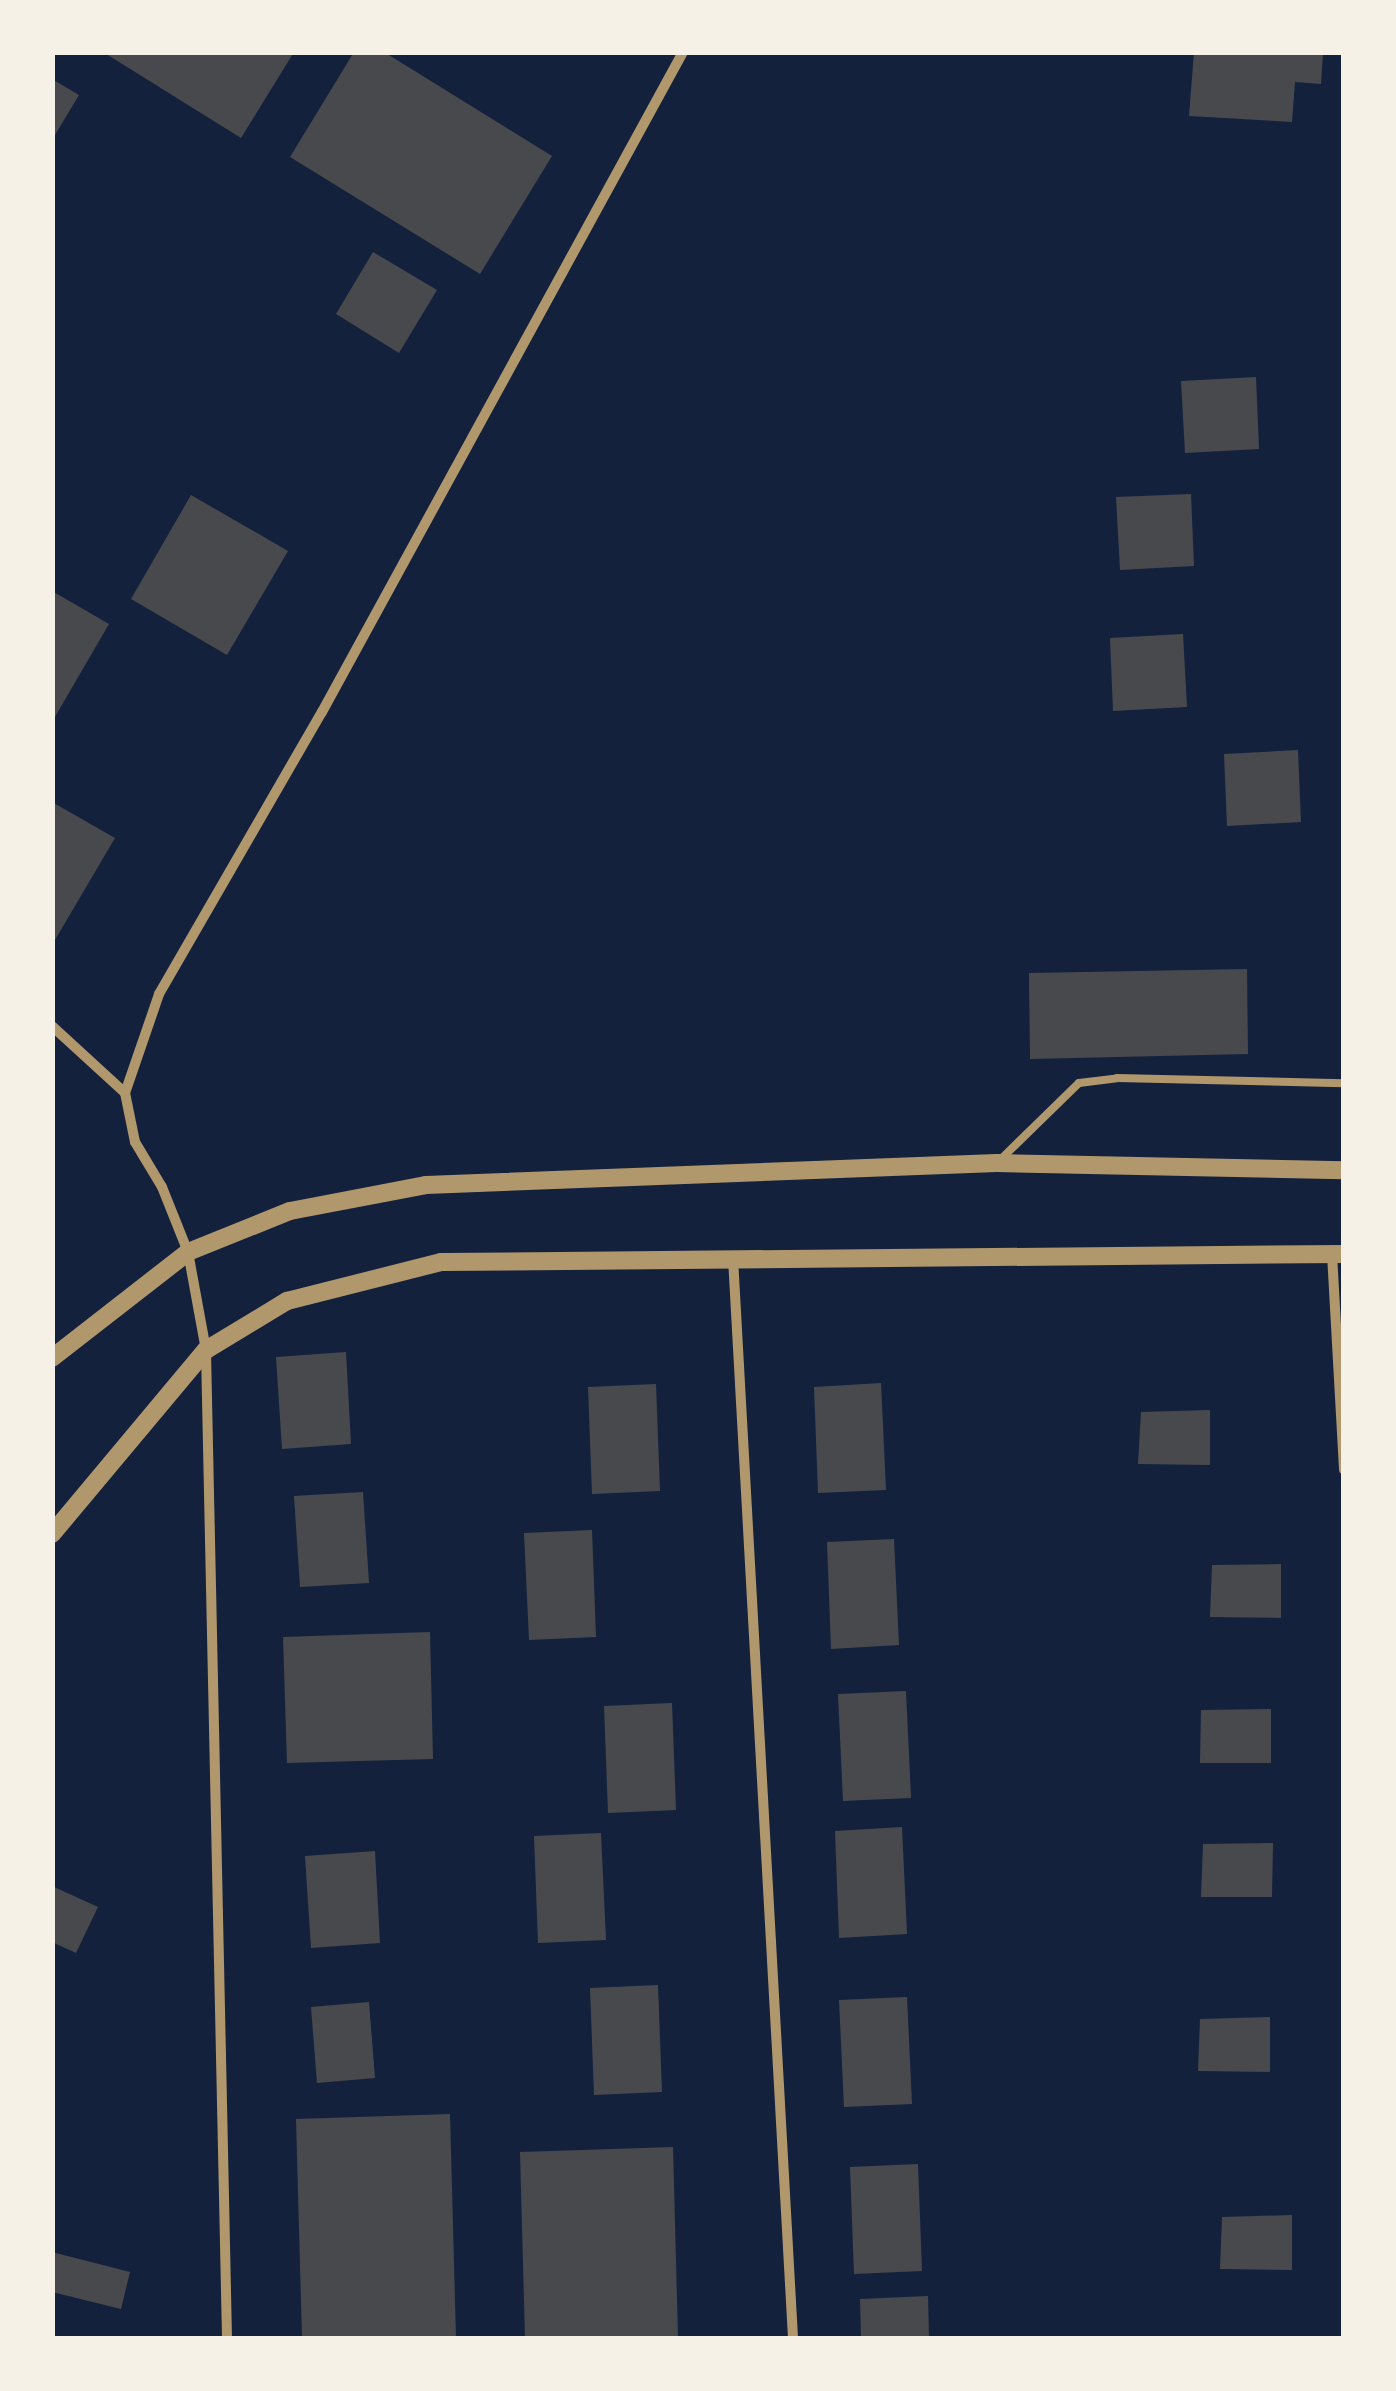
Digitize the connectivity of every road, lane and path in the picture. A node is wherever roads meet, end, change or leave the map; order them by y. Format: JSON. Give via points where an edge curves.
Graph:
{"nodes":[{"id":1,"x":683,"y":52,"type":"edge"},
{"id":2,"x":52,"y":1026,"type":"edge"},
{"id":3,"x":1344,"y":1083,"type":"edge"},
{"id":4,"x":125,"y":1093,"type":"junction"},
{"id":5,"x":996,"y":1163,"type":"junction"},
{"id":6,"x":1344,"y":1170,"type":"edge"},
{"id":7,"x":188,"y":1252,"type":"junction"},
{"id":8,"x":1338,"y":1254,"type":"edge"},
{"id":9,"x":733,"y":1256,"type":"junction"},
{"id":10,"x":206,"y":1350,"type":"junction"},
{"id":11,"x":52,"y":1358,"type":"edge"},
{"id":12,"x":1344,"y":1470,"type":"edge"},
{"id":13,"x":52,"y":1534,"type":"edge"},
{"id":14,"x":227,"y":2338,"type":"edge"},
{"id":15,"x":793,"y":2338,"type":"edge"}],
"edges":[{"from":1,"to":4,"type":"street","via":[[322,712],[159,994]]},
{"from":2,"to":4,"type":"street"},
{"from":3,"to":5,"type":"lane","via":[[1080,1083]]},
{"from":4,"to":7,"type":"street","via":[[135,1142]]},
{"from":5,"to":6,"type":"street"},
{"from":5,"to":7,"type":"street","via":[[426,1185],[290,1211]]},
{"from":7,"to":10,"type":"street"},
{"from":7,"to":11,"type":"street"},
{"from":8,"to":9,"type":"street"},
{"from":8,"to":12,"type":"street"},
{"from":9,"to":10,"type":"street","via":[[440,1262],[287,1301]]},
{"from":9,"to":15,"type":"street"},
{"from":10,"to":13,"type":"street"},
{"from":10,"to":14,"type":"street"}]}
